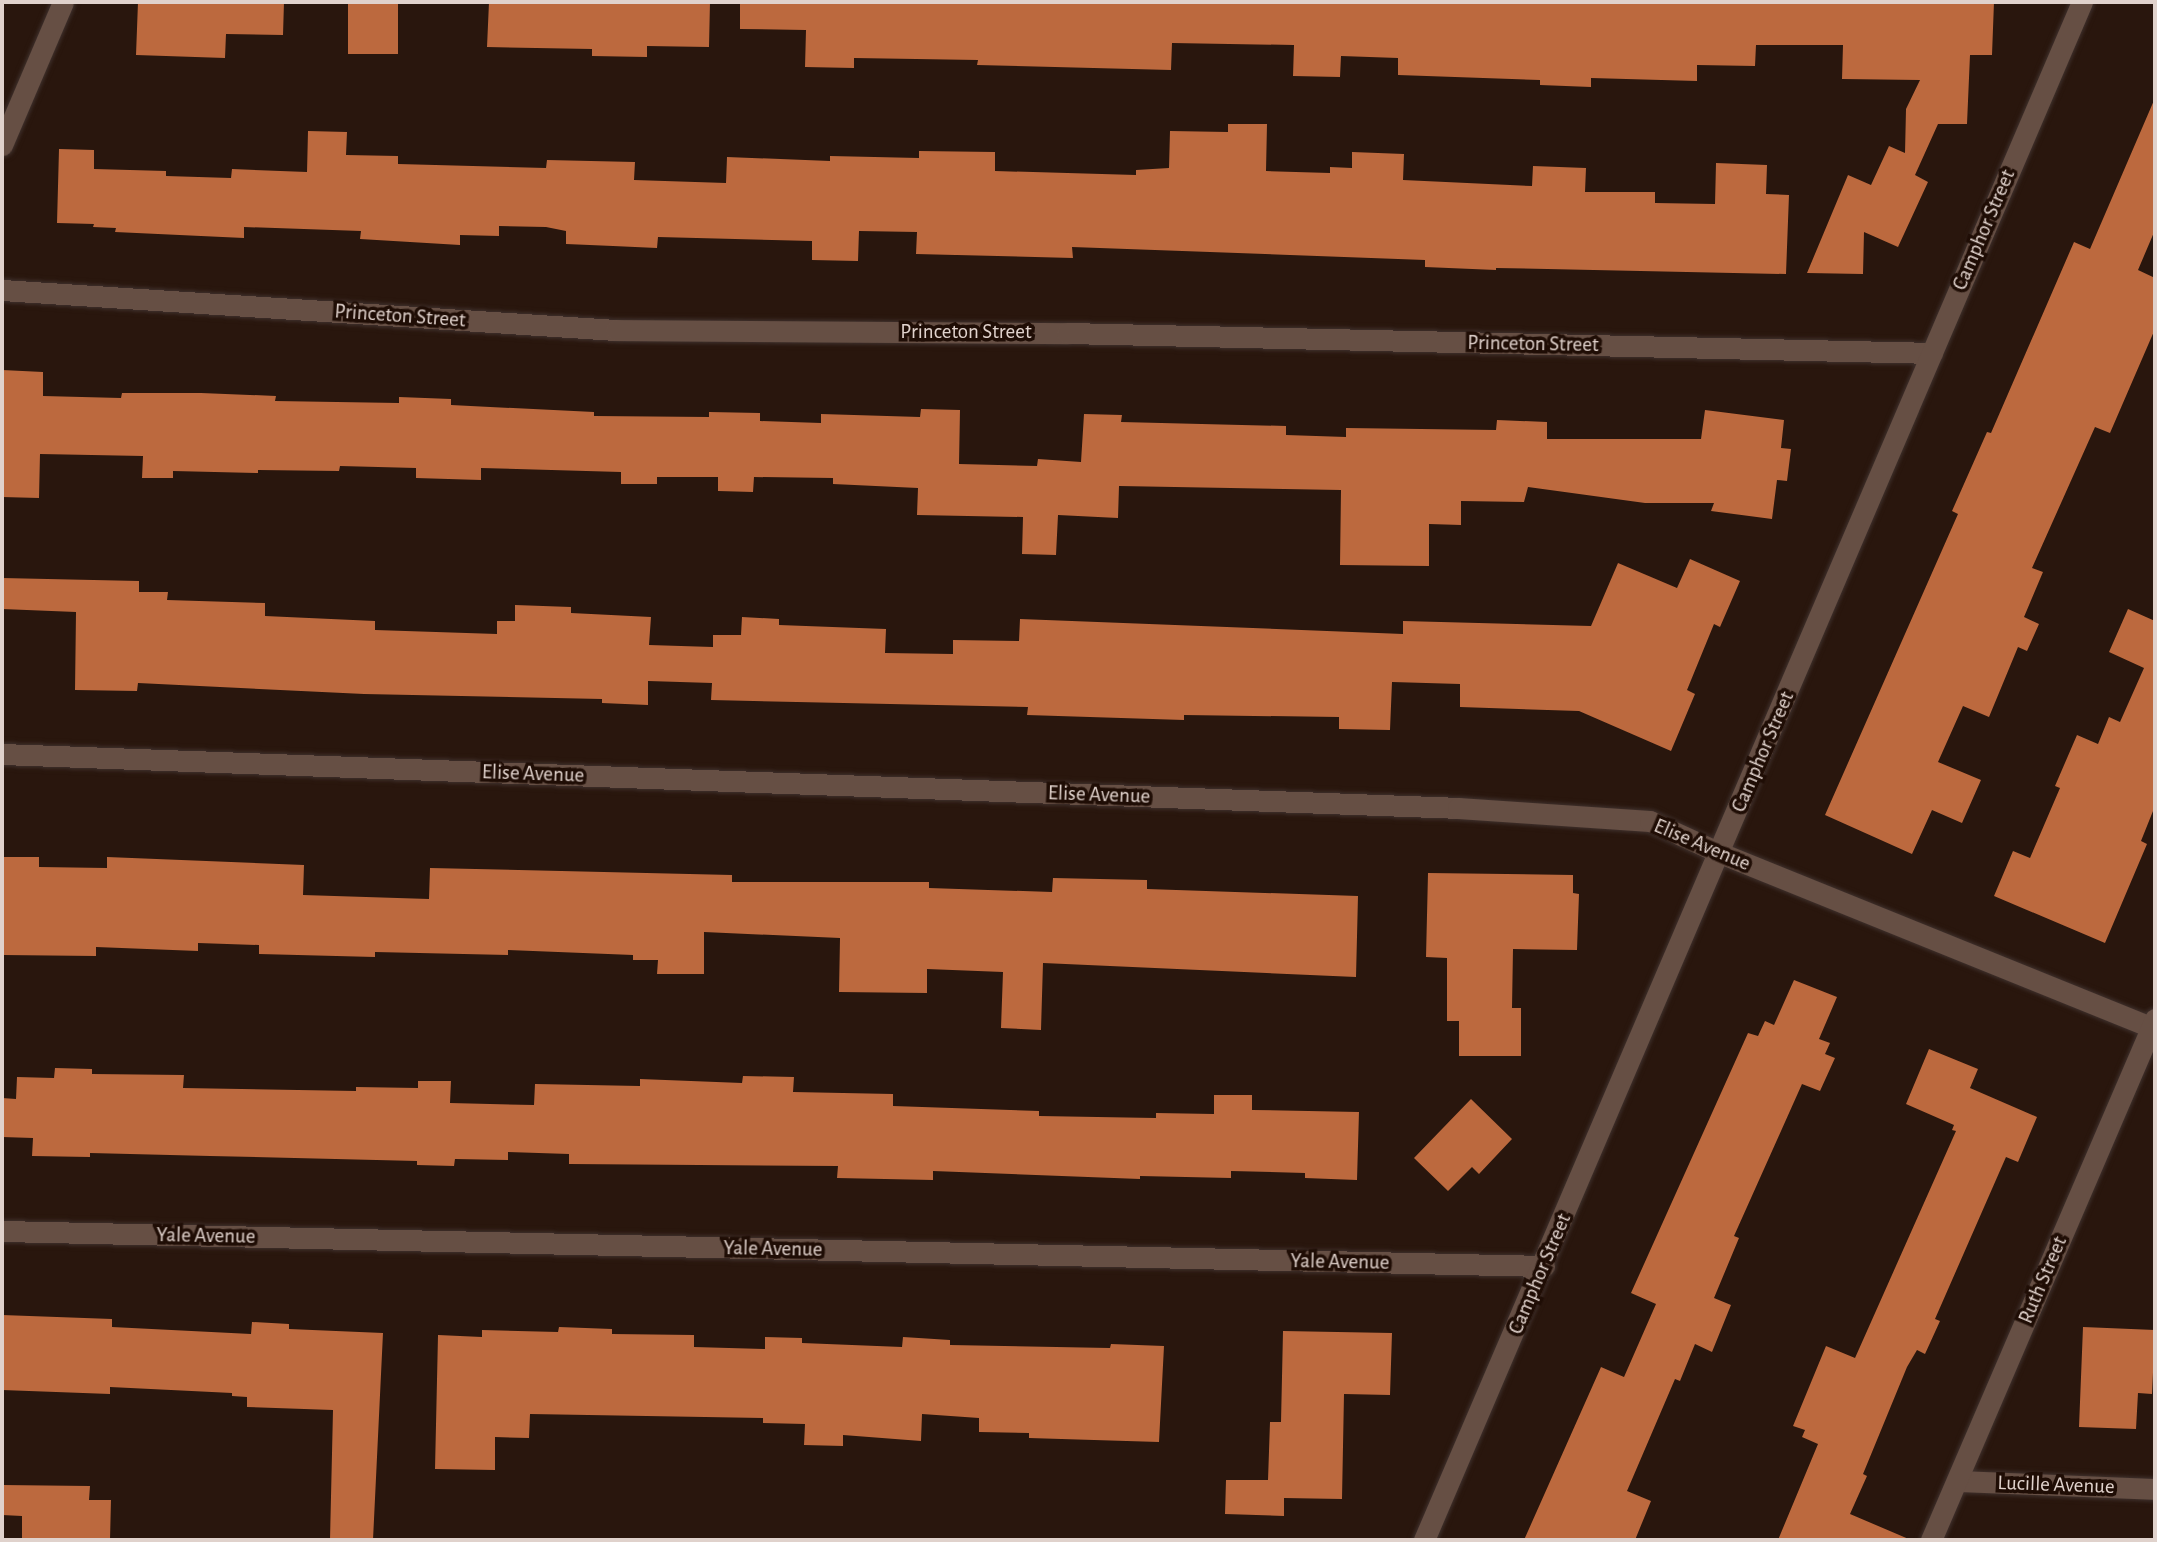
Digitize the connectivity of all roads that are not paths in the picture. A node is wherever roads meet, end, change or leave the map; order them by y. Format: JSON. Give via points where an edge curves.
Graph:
{"nodes":[{"id":1,"x":63,"y":2,"type":"edge"},
{"id":2,"x":2082,"y":2,"type":"edge"},
{"id":3,"x":2,"y":145,"type":"edge"},
{"id":4,"x":2,"y":289,"type":"edge"},
{"id":5,"x":1932,"y":353,"type":"junction"},
{"id":6,"x":2,"y":754,"type":"edge"},
{"id":7,"x":1720,"y":853,"type":"junction"},
{"id":8,"x":2154,"y":1026,"type":"edge"},
{"id":9,"x":2,"y":1231,"type":"edge"},
{"id":10,"x":1544,"y":1266,"type":"junction"},
{"id":11,"x":1957,"y":1481,"type":"junction"},
{"id":12,"x":2155,"y":1489,"type":"edge"},
{"id":13,"x":1424,"y":1540,"type":"edge"},
{"id":14,"x":1931,"y":1540,"type":"edge"}],
"edges":[{"from":1,"to":3,"type":"street"},
{"from":2,"to":5,"type":"street","name":"Camphor Street"},
{"from":4,"to":5,"type":"street","name":"Princeton Street","via":[[615,330],[1067,333]]},
{"from":5,"to":7,"type":"street","name":"Camphor Street"},
{"from":6,"to":7,"type":"street","name":"Elise Avenue","via":[[1458,808],[1650,821]]},
{"from":7,"to":8,"type":"street","name":"Elise Avenue"},
{"from":7,"to":10,"type":"street","name":"Camphor Street"},
{"from":8,"to":11,"type":"street","name":"Ruth Street"},
{"from":9,"to":10,"type":"street","name":"Yale Avenue"},
{"from":10,"to":13,"type":"street","name":"Camphor Street"},
{"from":11,"to":12,"type":"street","name":"Lucille Avenue"},
{"from":11,"to":14,"type":"street","name":"Ruth Street"}]}
